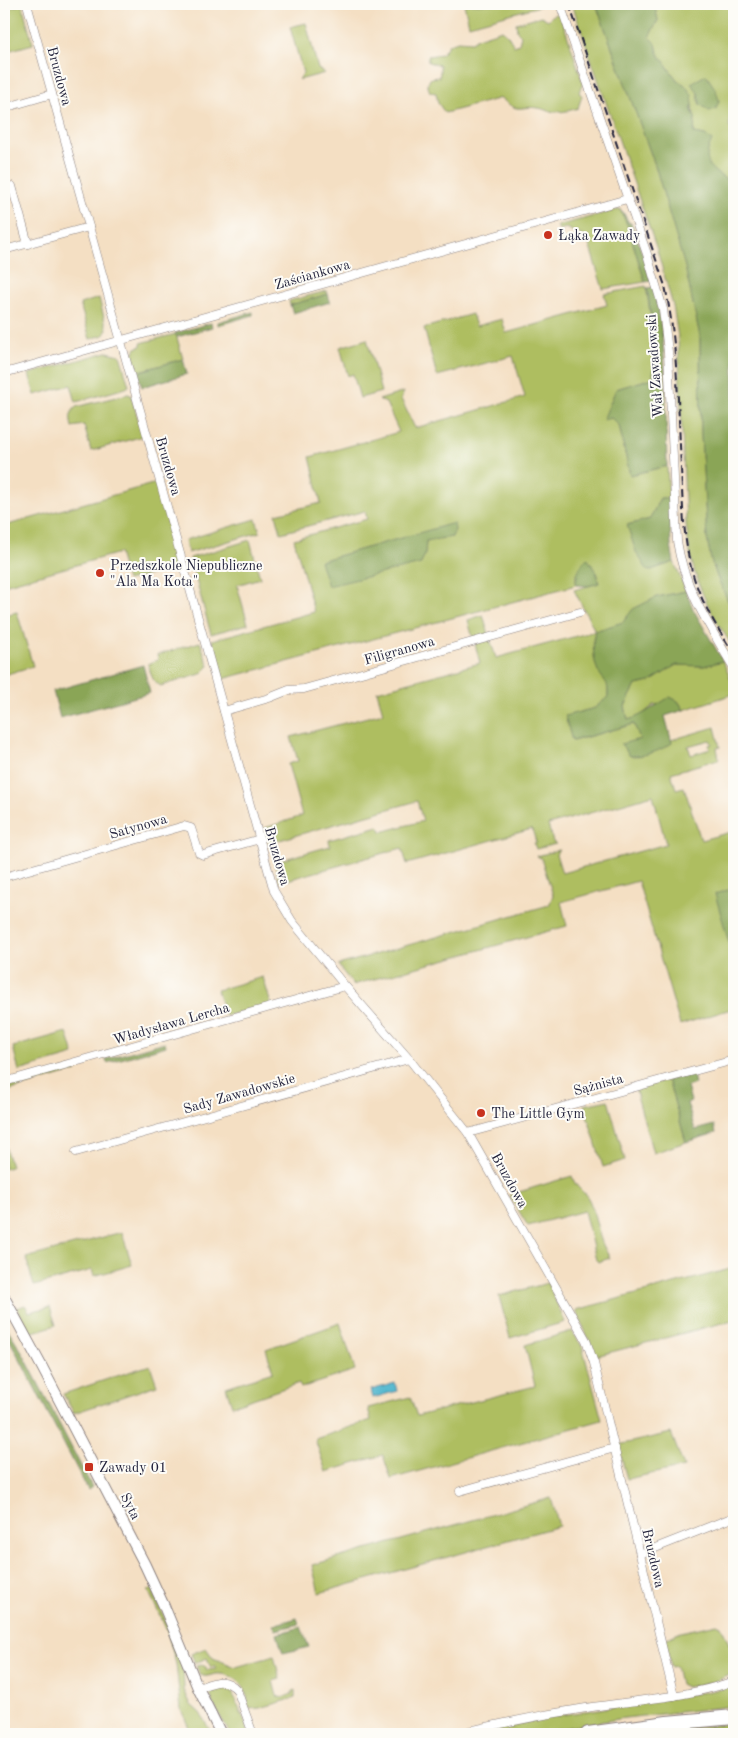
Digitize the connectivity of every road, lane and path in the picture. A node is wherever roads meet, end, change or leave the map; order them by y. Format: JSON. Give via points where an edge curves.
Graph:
{"nodes":[{"id":1,"x":8,"y":4,"type":"edge"},
{"id":2,"x":27,"y":4,"type":"edge"},
{"id":3,"x":560,"y":4,"type":"edge"},
{"id":4,"x":4,"y":5,"type":"edge"},
{"id":5,"x":52,"y":94,"type":"junction"},
{"id":6,"x":4,"y":108,"type":"edge"},
{"id":7,"x":12,"y":186,"type":"dead end"},
{"id":8,"x":627,"y":199,"type":"junction"},
{"id":9,"x":89,"y":227,"type":"junction"},
{"id":10,"x":28,"y":244,"type":"junction"},
{"id":11,"x":4,"y":250,"type":"edge"},
{"id":12,"x":121,"y":340,"type":"junction"},
{"id":13,"x":4,"y":373,"type":"edge"},
{"id":14,"x":580,"y":612,"type":"dead end"},
{"id":15,"x":734,"y":668,"type":"edge"},
{"id":16,"x":224,"y":711,"type":"junction"},
{"id":17,"x":260,"y":839,"type":"junction"},
{"id":18,"x":4,"y":877,"type":"edge"},
{"id":19,"x":345,"y":986,"type":"junction"},
{"id":20,"x":409,"y":1058,"type":"junction"},
{"id":21,"x":734,"y":1060,"type":"edge"},
{"id":22,"x":4,"y":1082,"type":"edge"},
{"id":23,"x":468,"y":1133,"type":"junction"},
{"id":24,"x":76,"y":1152,"type":"dead end"},
{"id":25,"x":4,"y":1297,"type":"edge"},
{"id":26,"x":615,"y":1448,"type":"junction"},
{"id":27,"x":460,"y":1491,"type":"dead end"},
{"id":28,"x":734,"y":1517,"type":"edge"},
{"id":29,"x":640,"y":1554,"type":"junction"},
{"id":30,"x":734,"y":1681,"type":"edge"},
{"id":31,"x":198,"y":1688,"type":"junction"},
{"id":32,"x":674,"y":1696,"type":"junction"},
{"id":33,"x":734,"y":1717,"type":"edge"},
{"id":34,"x":221,"y":1734,"type":"edge"},
{"id":35,"x":254,"y":1734,"type":"edge"},
{"id":36,"x":457,"y":1734,"type":"edge"},
{"id":37,"x":588,"y":1734,"type":"edge"}],
"edges":[{"from":1,"to":4,"type":"street"},
{"from":2,"to":5,"type":"street","name":"Bruzdowa"},
{"from":3,"to":8,"type":"street","name":"Wał Zawadowski"},
{"from":5,"to":6,"type":"street"},
{"from":5,"to":9,"type":"street","name":"Bruzdowa"},
{"from":7,"to":10,"type":"street"},
{"from":8,"to":12,"type":"street","name":"Zaściankowa"},
{"from":8,"to":15,"type":"street","name":"Wał Zawadowski","via":[[656,283],[665,322],[676,541],[681,565],[700,611]]},
{"from":9,"to":10,"type":"street"},
{"from":9,"to":12,"type":"street","name":"Bruzdowa"},
{"from":10,"to":11,"type":"street"},
{"from":12,"to":13,"type":"street","name":"Zaściankowa"},
{"from":12,"to":16,"type":"street","name":"Bruzdowa"},
{"from":14,"to":16,"type":"street","name":"Filigranowa","via":[[304,689],[289,690]]},
{"from":16,"to":17,"type":"street","name":"Bruzdowa"},
{"from":17,"to":18,"type":"street","name":"Satynowa","via":[[203,855],[199,853],[191,828],[184,826]]},
{"from":17,"to":19,"type":"street","name":"Bruzdowa","via":[[278,899]]},
{"from":19,"to":20,"type":"street","name":"Bruzdowa"},
{"from":19,"to":22,"type":"street","name":"Władysława Lercha"},
{"from":20,"to":23,"type":"street","name":"Bruzdowa"},
{"from":20,"to":24,"type":"street","name":"Sady Zawadowskie"},
{"from":21,"to":23,"type":"street","name":"Sążnista"},
{"from":23,"to":26,"type":"street","name":"Bruzdowa","via":[[586,1340]]},
{"from":25,"to":31,"type":"street","name":"Syta","via":[[141,1558]]},
{"from":26,"to":27,"type":"street"},
{"from":26,"to":29,"type":"street","name":"Bruzdowa"},
{"from":28,"to":29,"type":"street"},
{"from":29,"to":32,"type":"street","name":"Bruzdowa"},
{"from":30,"to":32,"type":"street"},
{"from":31,"to":34,"type":"street","name":"Syta"},
{"from":31,"to":35,"type":"street","via":[[217,1681],[234,1686]]},
{"from":32,"to":36,"type":"street","via":[[504,1722]]},
{"from":33,"to":37,"type":"highway"}]}
